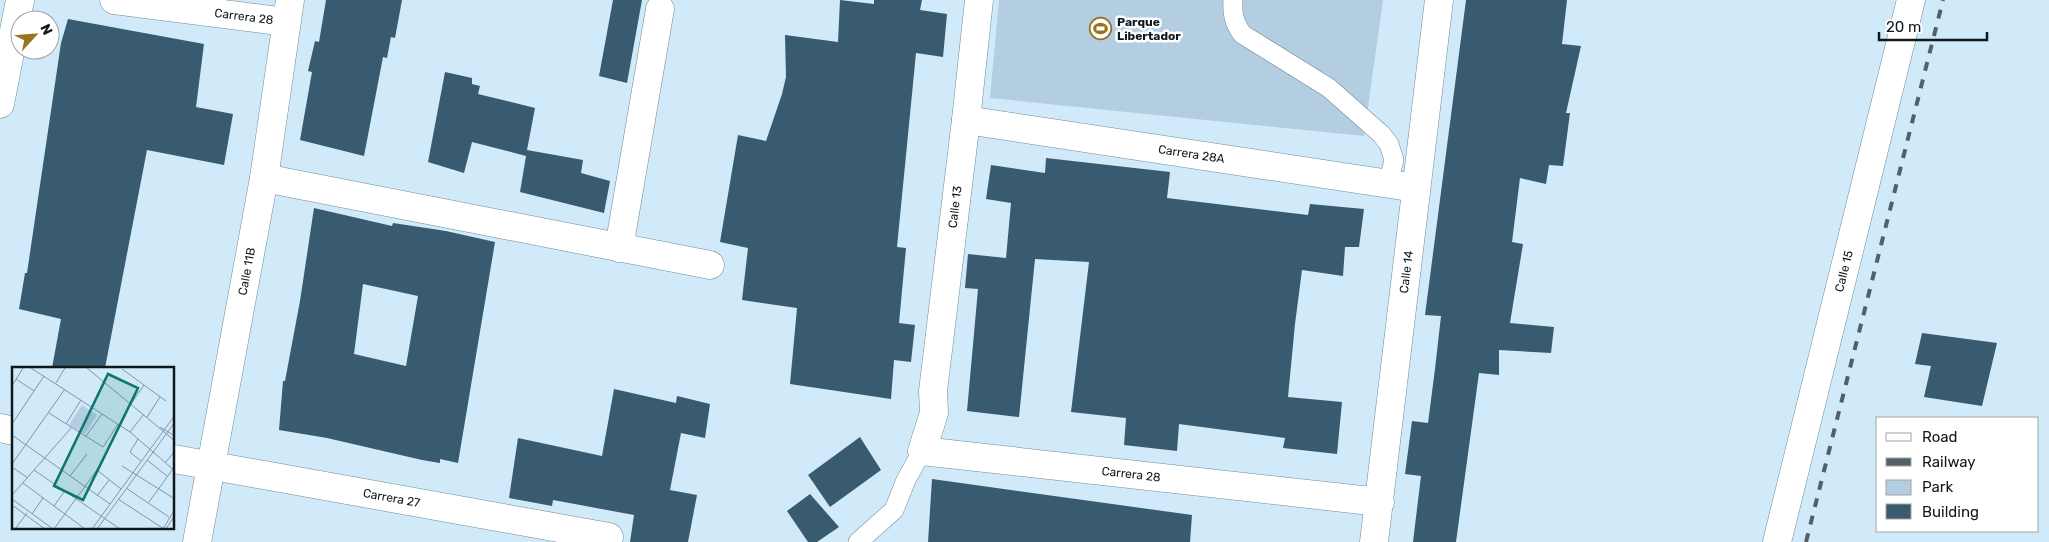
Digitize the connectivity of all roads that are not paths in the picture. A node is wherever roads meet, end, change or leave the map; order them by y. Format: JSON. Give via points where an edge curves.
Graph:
{"nodes":[{"id":1,"x":20,"y":0,"type":"edge"},
{"id":2,"x":114,"y":0,"type":"edge"},
{"id":3,"x":979,"y":0,"type":"edge"},
{"id":4,"x":1233,"y":0,"type":"edge"},
{"id":5,"x":1438,"y":0,"type":"edge"},
{"id":6,"x":1911,"y":0,"type":"edge"},
{"id":7,"x":660,"y":9,"type":"dead end"},
{"id":8,"x":288,"y":11,"type":"edge"},
{"id":9,"x":0,"y":104,"type":"edge"},
{"id":10,"x":966,"y":120,"type":"junction"},
{"id":11,"x":264,"y":178,"type":"junction"},
{"id":12,"x":1388,"y":184,"type":"junction"},
{"id":13,"x":1416,"y":188,"type":"junction"},
{"id":14,"x":619,"y":248,"type":"junction"},
{"id":15,"x":710,"y":265,"type":"dead end"},
{"id":16,"x":922,"y":451,"type":"junction"},
{"id":17,"x":175,"y":459,"type":"edge"},
{"id":18,"x":212,"y":466,"type":"junction"},
{"id":19,"x":1380,"y":502,"type":"junction"},
{"id":20,"x":546,"y":534,"type":"edge"},
{"id":21,"x":609,"y":537,"type":"dead end"},
{"id":22,"x":197,"y":542,"type":"edge"},
{"id":23,"x":858,"y":542,"type":"edge"},
{"id":24,"x":1374,"y":542,"type":"edge"},
{"id":25,"x":1777,"y":542,"type":"edge"}],
"edges":[{"from":1,"to":9,"type":"street"},
{"from":2,"to":8,"type":"street","name":"Carrera 28"},
{"from":3,"to":10,"type":"street","name":"Calle 13"},
{"from":4,"to":12,"type":"lane","via":[[1235,24],[1242,34],[1329,88],[1381,134],[1389,144],[1394,160]]},
{"from":5,"to":13,"type":"street","name":"Calle 14"},
{"from":6,"to":25,"type":"street","name":"Calle 15"},
{"from":7,"to":14,"type":"street"},
{"from":8,"to":11,"type":"street","name":"Calle 11B"},
{"from":10,"to":12,"type":"street","name":"Carrera 28A"},
{"from":10,"to":16,"type":"street","name":"Calle 13","via":[[933,391],[934,413]]},
{"from":11,"to":14,"type":"street"},
{"from":11,"to":18,"type":"street","name":"Calle 11B"},
{"from":12,"to":13,"type":"street","name":"Carrera 28A"},
{"from":13,"to":19,"type":"street","name":"Calle 14"},
{"from":14,"to":15,"type":"street"},
{"from":16,"to":19,"type":"street","name":"Carrera 28"},
{"from":16,"to":23,"type":"lane","via":[[894,510]]},
{"from":17,"to":18,"type":"street","name":"Carrera 27"},
{"from":18,"to":20,"type":"street","name":"Carrera 27"},
{"from":18,"to":22,"type":"street","name":"Calle 11B"},
{"from":19,"to":24,"type":"street","name":"Calle 14"},
{"from":20,"to":21,"type":"street","name":"Carrera 27"}]}
